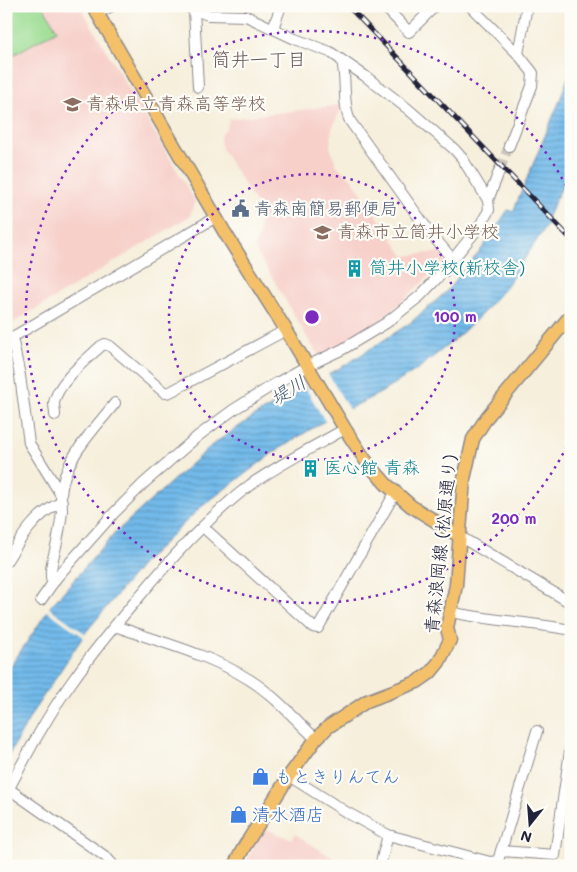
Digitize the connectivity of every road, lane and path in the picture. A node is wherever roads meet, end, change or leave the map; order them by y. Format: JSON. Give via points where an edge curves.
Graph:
{"nodes":[{"id":1,"x":112,"y":6,"type":"edge"},
{"id":2,"x":281,"y":6,"type":"edge"},
{"id":3,"x":384,"y":6,"type":"edge"},
{"id":4,"x":435,"y":6,"type":"edge"},
{"id":5,"x":470,"y":6,"type":"edge"},
{"id":6,"x":527,"y":6,"type":"edge"},
{"id":7,"x":190,"y":8,"type":"edge"},
{"id":8,"x":95,"y":10,"type":"edge"},
{"id":9,"x":273,"y":28,"type":"junction"},
{"id":10,"x":518,"y":54,"type":"junction"},
{"id":11,"x":342,"y":61,"type":"junction"},
{"id":12,"x":198,"y":87,"type":"dead end"},
{"id":13,"x":509,"y":146,"type":"tunnel mouth"},
{"id":14,"x":500,"y":169,"type":"tunnel mouth"},
{"id":15,"x":488,"y":200,"type":"junction"},
{"id":16,"x":216,"y":217,"type":"junction"},
{"id":17,"x":453,"y":260,"type":"junction"},
{"id":18,"x":571,"y":315,"type":"edge"},
{"id":19,"x":286,"y":330,"type":"junction"},
{"id":20,"x":9,"y":339,"type":"edge"},
{"id":21,"x":309,"y":368,"type":"junction"},
{"id":22,"x":115,"y":403,"type":"dead end"},
{"id":23,"x":55,"y":415,"type":"dead end"},
{"id":24,"x":343,"y":427,"type":"junction"},
{"id":25,"x":395,"y":493,"type":"junction"},
{"id":26,"x":61,"y":499,"type":"junction"},
{"id":27,"x":203,"y":527,"type":"junction"},
{"id":28,"x":459,"y":536,"type":"junction"},
{"id":29,"x":6,"y":562,"type":"edge"},
{"id":30,"x":53,"y":584,"type":"junction"},
{"id":31,"x":41,"y":600,"type":"dead end"},
{"id":32,"x":571,"y":603,"type":"edge"},
{"id":33,"x":451,"y":612,"type":"junction"},
{"id":34,"x":115,"y":626,"type":"junction"},
{"id":35,"x":571,"y":630,"type":"edge"},
{"id":36,"x":537,"y":731,"type":"dead end"},
{"id":37,"x":316,"y":739,"type":"junction"},
{"id":38,"x":571,"y":744,"type":"edge"},
{"id":39,"x":289,"y":776,"type":"junction"},
{"id":40,"x":8,"y":792,"type":"edge"},
{"id":41,"x":388,"y":835,"type":"junction"},
{"id":42,"x":501,"y":851,"type":"junction"},
{"id":43,"x":114,"y":866,"type":"edge"},
{"id":44,"x":234,"y":866,"type":"edge"},
{"id":45,"x":380,"y":866,"type":"edge"}],
"edges":[{"from":1,"to":8,"type":"street"},
{"from":2,"to":9,"type":"street"},
{"from":3,"to":4,"type":"street","via":[[409,32]]},
{"from":5,"to":10,"type":"street"},
{"from":6,"to":10,"type":"street"},
{"from":7,"to":9,"type":"street","via":[[208,15],[246,16]]},
{"from":7,"to":12,"type":"street"},
{"from":8,"to":16,"type":"main road"},
{"from":9,"to":11,"type":"street","via":[[320,47]]},
{"from":10,"to":13,"type":"street","via":[[533,73],[532,86]]},
{"from":11,"to":15,"type":"street","via":[[401,104],[454,149]]},
{"from":11,"to":17,"type":"street","via":[[346,82],[345,108],[350,120]]},
{"from":14,"to":15,"type":"street"},
{"from":15,"to":17,"type":"street","via":[[486,217]]},
{"from":16,"to":19,"type":"main road"},
{"from":16,"to":20,"type":"street"},
{"from":17,"to":21,"type":"street","via":[[420,296],[386,323]]},
{"from":18,"to":28,"type":"main road","name":"青森浪岡線 (松原通り)","via":[[472,438],[465,469]]},
{"from":19,"to":21,"type":"main road"},
{"from":19,"to":23,"type":"street","via":[[166,393],[105,344],[57,393]]},
{"from":20,"to":26,"type":"street","via":[[20,376],[29,444]]},
{"from":21,"to":24,"type":"main road"},
{"from":21,"to":30,"type":"street","via":[[233,410],[172,457],[114,513]]},
{"from":22,"to":26,"type":"street","via":[[73,458]]},
{"from":24,"to":25,"type":"main road"},
{"from":24,"to":27,"type":"street","via":[[251,485]]},
{"from":25,"to":27,"type":"street","via":[[318,628],[313,627]]},
{"from":25,"to":28,"type":"main road"},
{"from":26,"to":29,"type":"street","via":[[25,531]]},
{"from":26,"to":30,"type":"street"},
{"from":27,"to":34,"type":"street","via":[[172,557]]},
{"from":28,"to":32,"type":"street"},
{"from":28,"to":33,"type":"main road","name":"青森浪岡線 (松原通り)"},
{"from":30,"to":31,"type":"street"},
{"from":33,"to":35,"type":"street"},
{"from":33,"to":37,"type":"main road","name":"青森浪岡線 (松原通り)","via":[[450,640],[430,672],[417,682],[367,701],[328,726]]},
{"from":34,"to":37,"type":"street","via":[[241,674]]},
{"from":34,"to":40,"type":"street","via":[[70,684]]},
{"from":36,"to":42,"type":"street"},
{"from":37,"to":39,"type":"main road","name":"青森浪岡線 (松原通り)"},
{"from":38,"to":42,"type":"street","via":[[555,855]]},
{"from":39,"to":41,"type":"street"},
{"from":39,"to":44,"type":"main road","name":"青森浪岡線 (松原通り)"},
{"from":40,"to":43,"type":"street","via":[[106,857]]},
{"from":41,"to":42,"type":"street","via":[[490,862],[498,861]]},
{"from":41,"to":45,"type":"street"}]}
